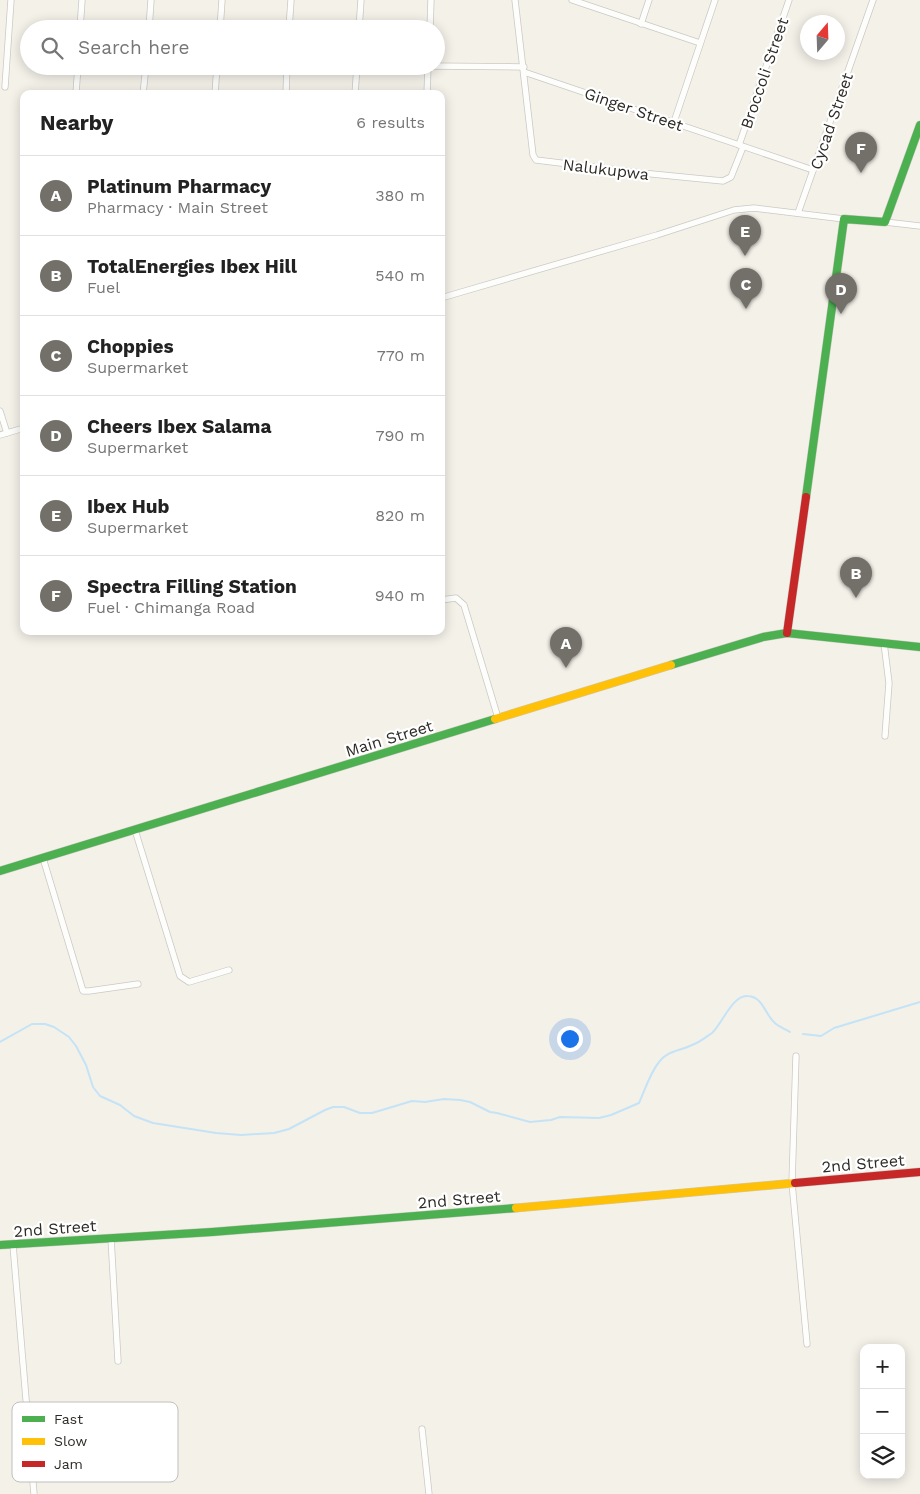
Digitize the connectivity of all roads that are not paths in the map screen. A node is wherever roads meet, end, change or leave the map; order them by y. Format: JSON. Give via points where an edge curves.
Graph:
{"nodes":[{"id":1,"x":11,"y":0,"type":"edge"},
{"id":2,"x":82,"y":0,"type":"edge"},
{"id":3,"x":151,"y":0,"type":"edge"},
{"id":4,"x":222,"y":0,"type":"edge"},
{"id":5,"x":291,"y":0,"type":"edge"},
{"id":6,"x":361,"y":0,"type":"edge"},
{"id":7,"x":431,"y":0,"type":"edge"},
{"id":8,"x":515,"y":0,"type":"edge"},
{"id":9,"x":572,"y":0,"type":"edge"},
{"id":10,"x":649,"y":0,"type":"edge"},
{"id":11,"x":715,"y":0,"type":"edge"},
{"id":12,"x":789,"y":0,"type":"edge"},
{"id":13,"x":873,"y":0,"type":"edge"},
{"id":14,"x":81,"y":20,"type":"edge"},
{"id":15,"x":150,"y":20,"type":"edge"},
{"id":16,"x":221,"y":20,"type":"edge"},
{"id":17,"x":290,"y":20,"type":"edge"},
{"id":18,"x":360,"y":20,"type":"edge"},
{"id":19,"x":430,"y":20,"type":"edge"},
{"id":20,"x":641,"y":24,"type":"junction"},
{"id":21,"x":700,"y":43,"type":"junction"},
{"id":22,"x":445,"y":67,"type":"edge"},
{"id":23,"x":524,"y":70,"type":"junction"},
{"id":24,"x":77,"y":75,"type":"edge"},
{"id":25,"x":145,"y":75,"type":"edge"},
{"id":26,"x":216,"y":75,"type":"edge"},
{"id":27,"x":287,"y":75,"type":"edge"},
{"id":28,"x":356,"y":75,"type":"edge"},
{"id":29,"x":428,"y":75,"type":"edge"},
{"id":30,"x":5,"y":87,"type":"dead end"},
{"id":31,"x":76,"y":90,"type":"edge"},
{"id":32,"x":144,"y":90,"type":"edge"},
{"id":33,"x":215,"y":90,"type":"edge"},
{"id":34,"x":286,"y":90,"type":"edge"},
{"id":35,"x":355,"y":90,"type":"edge"},
{"id":36,"x":427,"y":90,"type":"edge"},
{"id":37,"x":674,"y":122,"type":"junction"},
{"id":38,"x":920,"y":125,"type":"edge"},
{"id":39,"x":919,"y":133,"type":"edge"},
{"id":40,"x":741,"y":146,"type":"junction"},
{"id":41,"x":813,"y":170,"type":"junction"},
{"id":42,"x":798,"y":213,"type":"junction"},
{"id":43,"x":844,"y":219,"type":"junction"},
{"id":44,"x":885,"y":222,"type":"junction"},
{"id":45,"x":920,"y":226,"type":"edge"},
{"id":46,"x":445,"y":297,"type":"edge"},
{"id":47,"x":0,"y":411,"type":"edge"},
{"id":48,"x":20,"y":429,"type":"edge"},
{"id":49,"x":3,"y":434,"type":"edge"},
{"id":50,"x":445,"y":599,"type":"edge"},
{"id":51,"x":787,"y":633,"type":"junction"},
{"id":52,"x":884,"y":643,"type":"junction"},
{"id":53,"x":920,"y":647,"type":"edge"},
{"id":54,"x":498,"y":718,"type":"junction"},
{"id":55,"x":885,"y":736,"type":"dead end"},
{"id":56,"x":135,"y":830,"type":"junction"},
{"id":57,"x":43,"y":858,"type":"junction"},
{"id":58,"x":0,"y":871,"type":"edge"},
{"id":59,"x":229,"y":970,"type":"dead end"},
{"id":60,"x":138,"y":984,"type":"dead end"},
{"id":61,"x":796,"y":1056,"type":"dead end"},
{"id":62,"x":920,"y":1172,"type":"edge"},
{"id":63,"x":792,"y":1183,"type":"junction"},
{"id":64,"x":110,"y":1238,"type":"junction"},
{"id":65,"x":13,"y":1245,"type":"junction"},
{"id":66,"x":0,"y":1246,"type":"edge"},
{"id":67,"x":807,"y":1344,"type":"dead end"},
{"id":68,"x":118,"y":1361,"type":"dead end"},
{"id":69,"x":26,"y":1402,"type":"edge"},
{"id":70,"x":422,"y":1429,"type":"dead end"},
{"id":71,"x":429,"y":1494,"type":"edge"}],
"edges":[{"from":1,"to":30,"type":"street"},
{"from":2,"to":14,"type":"street"},
{"from":3,"to":15,"type":"street"},
{"from":4,"to":16,"type":"street"},
{"from":5,"to":17,"type":"street"},
{"from":6,"to":18,"type":"street"},
{"from":7,"to":19,"type":"street"},
{"from":8,"to":23,"type":"street"},
{"from":9,"to":20,"type":"street"},
{"from":10,"to":20,"type":"street"},
{"from":11,"to":21,"type":"street"},
{"from":12,"to":40,"type":"street","name":"Broccoli Street"},
{"from":13,"to":41,"type":"street","name":"Cycad Street"},
{"from":20,"to":21,"type":"street"},
{"from":21,"to":37,"type":"street"},
{"from":22,"to":23,"type":"street","name":"Ginger Street"},
{"from":23,"to":37,"type":"street","name":"Ginger Street"},
{"from":23,"to":40,"type":"street","name":"Nalukupwa","via":[[536,160],[723,181],[731,177]]},
{"from":24,"to":31,"type":"street"},
{"from":25,"to":32,"type":"street"},
{"from":26,"to":33,"type":"street"},
{"from":27,"to":34,"type":"street"},
{"from":28,"to":35,"type":"street"},
{"from":29,"to":36,"type":"street"},
{"from":37,"to":40,"type":"street","name":"Ginger Street"},
{"from":38,"to":39,"type":"street"},
{"from":39,"to":44,"type":"street"},
{"from":40,"to":41,"type":"street","name":"Ginger Street"},
{"from":41,"to":42,"type":"street","name":"Cycad Street"},
{"from":42,"to":43,"type":"street"},
{"from":42,"to":46,"type":"street","via":[[754,208],[734,210]]},
{"from":43,"to":44,"type":"street"},
{"from":43,"to":51,"type":"street"},
{"from":44,"to":45,"type":"street"},
{"from":47,"to":49,"type":"street"},
{"from":48,"to":49,"type":"street"},
{"from":50,"to":54,"type":"street","via":[[456,598],[464,605]]},
{"from":51,"to":52,"type":"street","name":"Main Street"},
{"from":51,"to":54,"type":"street","name":"Main Street","via":[[740,642]]},
{"from":52,"to":53,"type":"street","name":"Main Street"},
{"from":52,"to":55,"type":"street","via":[[889,683]]},
{"from":54,"to":56,"type":"street","name":"Main Street"},
{"from":56,"to":57,"type":"street","name":"Main Street"},
{"from":56,"to":59,"type":"street","via":[[180,976],[189,982]]},
{"from":57,"to":58,"type":"street","name":"Main Street"},
{"from":57,"to":60,"type":"street","via":[[83,990],[89,992]]},
{"from":61,"to":63,"type":"street"},
{"from":62,"to":63,"type":"street","name":"2nd Street"},
{"from":63,"to":64,"type":"street","name":"2nd Street","via":[[378,1220]]},
{"from":63,"to":67,"type":"street"},
{"from":64,"to":65,"type":"street","name":"2nd Street"},
{"from":64,"to":68,"type":"street"},
{"from":65,"to":66,"type":"street","name":"2nd Street"},
{"from":65,"to":69,"type":"street"},
{"from":70,"to":71,"type":"street"}]}
